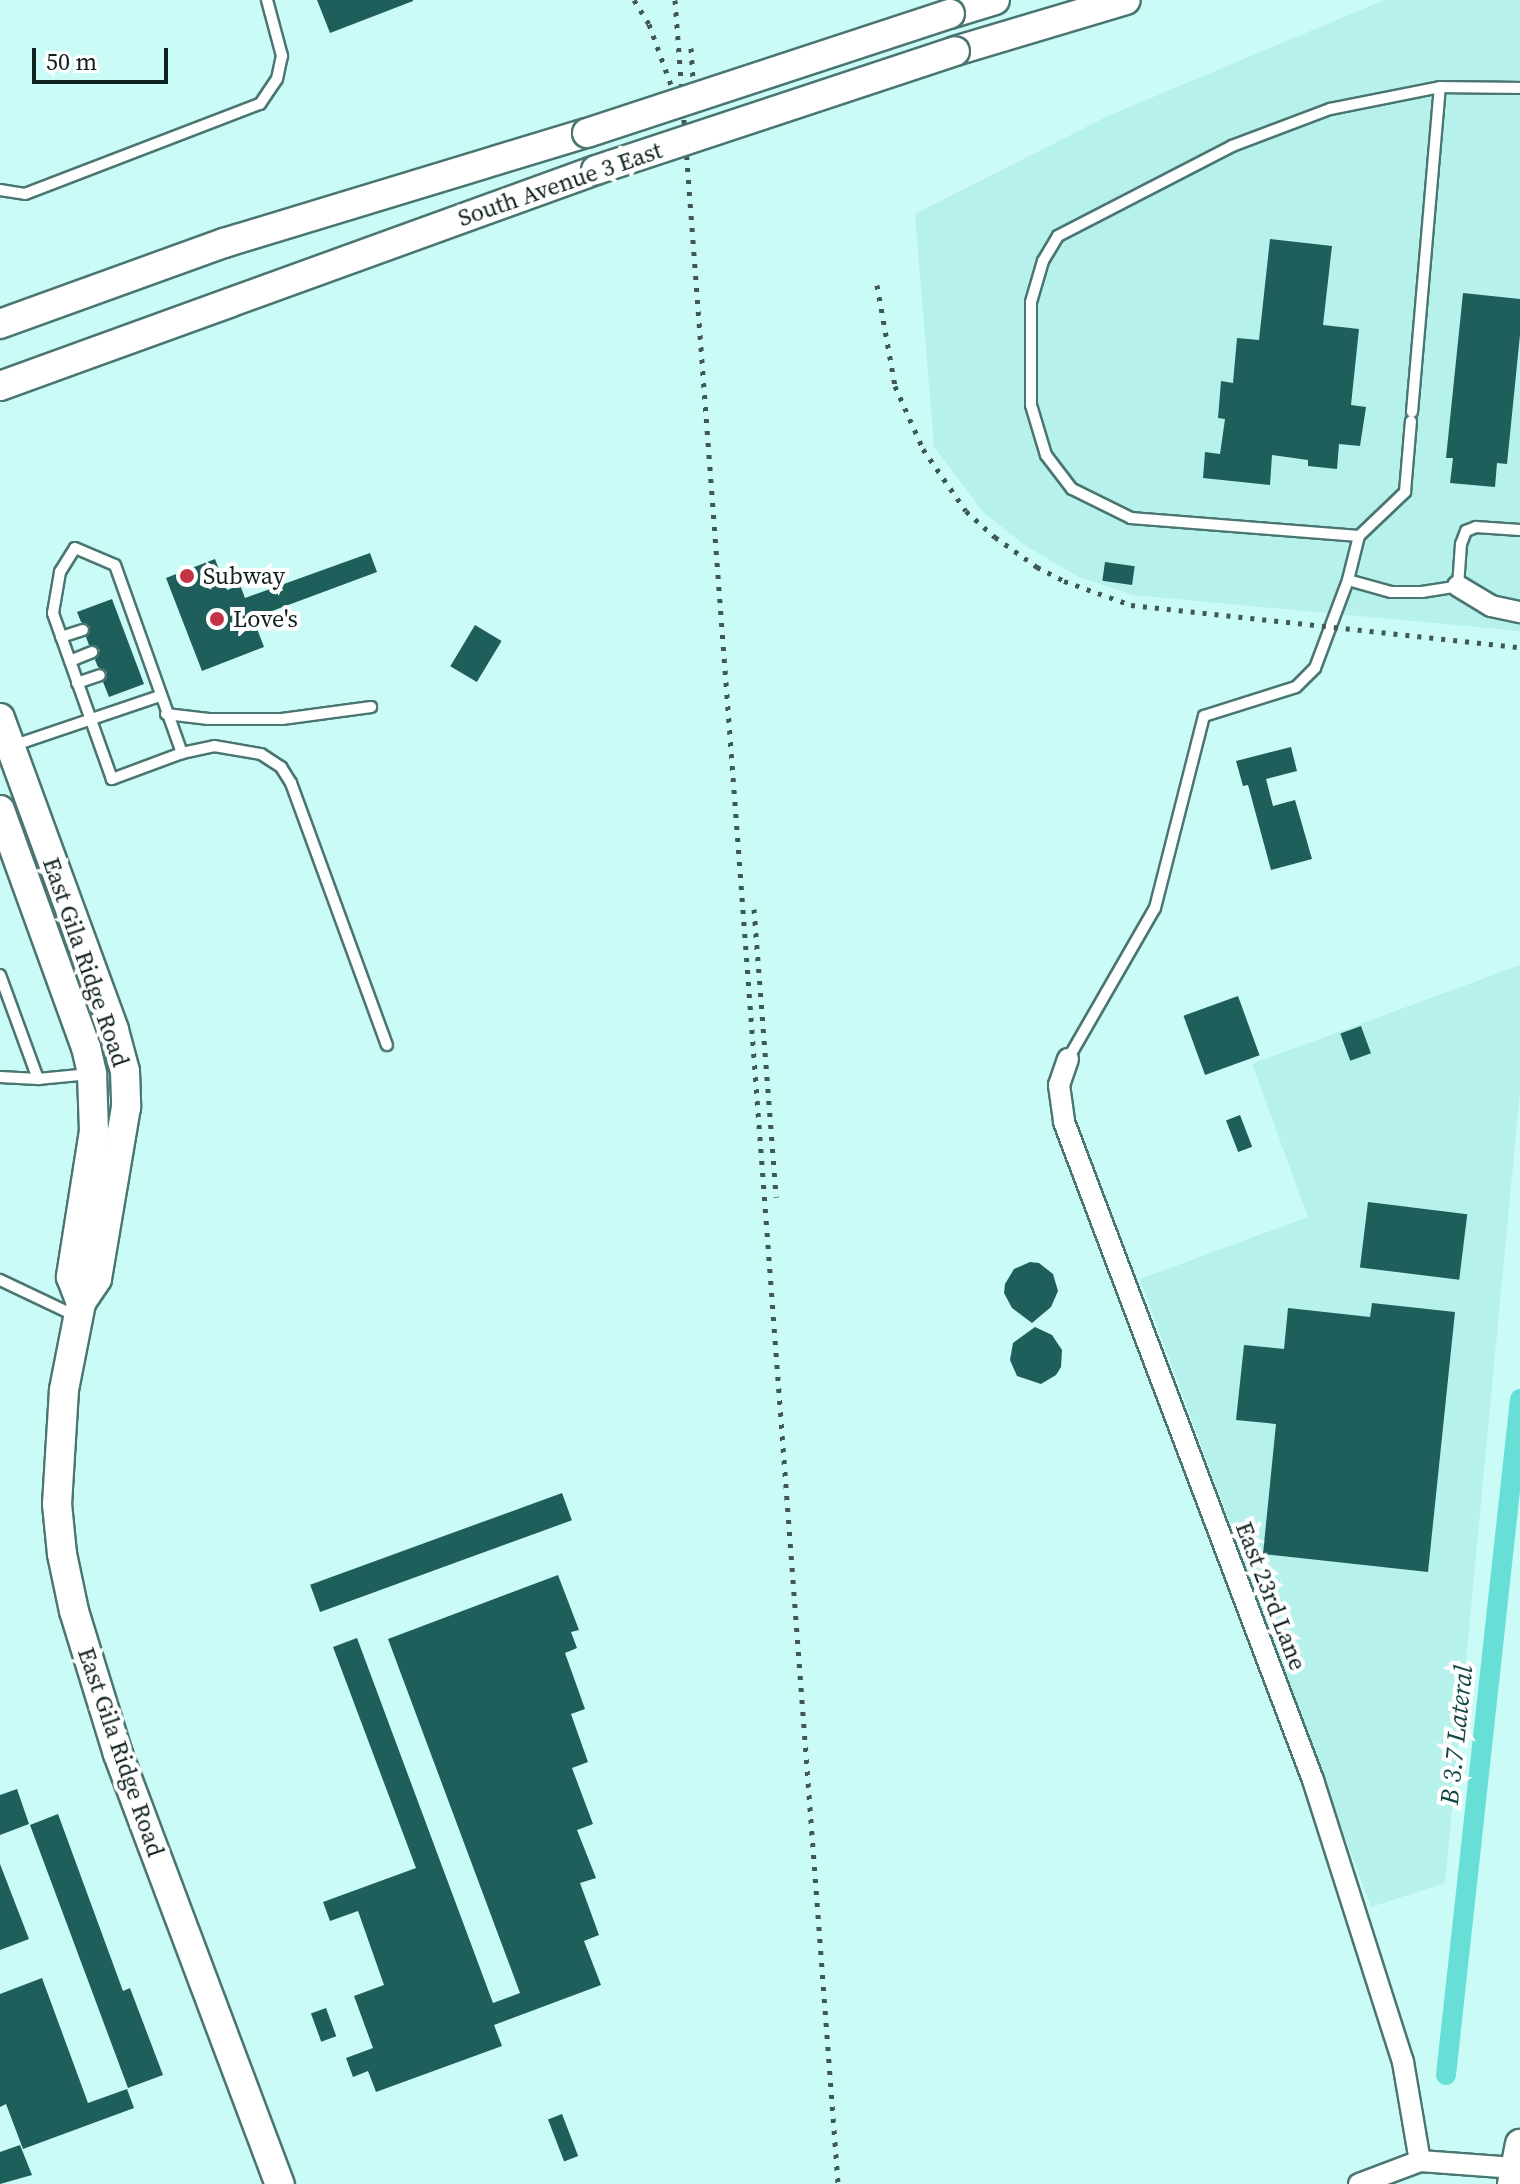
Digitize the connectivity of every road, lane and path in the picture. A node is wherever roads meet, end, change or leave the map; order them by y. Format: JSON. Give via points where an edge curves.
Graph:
{"nodes":[{"id":1,"x":267,"y":0,"type":"edge"},
{"id":2,"x":995,"y":0,"type":"edge"},
{"id":3,"x":1126,"y":0,"type":"edge"},
{"id":4,"x":1440,"y":87,"type":"junction"},
{"id":5,"x":1520,"y":88,"type":"edge"},
{"id":6,"x":0,"y":190,"type":"edge"},
{"id":7,"x":0,"y":324,"type":"edge"},
{"id":8,"x":0,"y":386,"type":"edge"},
{"id":9,"x":1520,"y":530,"type":"edge"},
{"id":10,"x":1359,"y":536,"type":"junction"},
{"id":11,"x":1348,"y":580,"type":"junction"},
{"id":12,"x":1458,"y":586,"type":"junction"},
{"id":13,"x":1520,"y":612,"type":"edge"},
{"id":14,"x":131,"y":613,"type":"junction"},
{"id":15,"x":119,"y":617,"type":"dead end"},
{"id":16,"x":83,"y":630,"type":"dead end"},
{"id":17,"x":61,"y":637,"type":"junction"},
{"id":18,"x":139,"y":637,"type":"junction"},
{"id":19,"x":127,"y":640,"type":"dead end"},
{"id":20,"x":92,"y":652,"type":"dead end"},
{"id":21,"x":147,"y":659,"type":"junction"},
{"id":22,"x":70,"y":661,"type":"junction"},
{"id":23,"x":136,"y":663,"type":"dead end"},
{"id":24,"x":100,"y":675,"type":"dead end"},
{"id":25,"x":77,"y":683,"type":"junction"},
{"id":26,"x":160,"y":696,"type":"junction"},
{"id":27,"x":371,"y":707,"type":"dead end"},
{"id":28,"x":166,"y":714,"type":"junction"},
{"id":29,"x":0,"y":718,"type":"edge"},
{"id":30,"x":91,"y":720,"type":"junction"},
{"id":31,"x":10,"y":746,"type":"junction"},
{"id":32,"x":182,"y":753,"type":"junction"},
{"id":33,"x":0,"y":810,"type":"edge"},
{"id":34,"x":0,"y":975,"type":"edge"},
{"id":35,"x":387,"y":1045,"type":"dead end"},
{"id":36,"x":1068,"y":1059,"type":"joint"},
{"id":37,"x":92,"y":1074,"type":"junction"},
{"id":38,"x":0,"y":1077,"type":"edge"},
{"id":39,"x":38,"y":1079,"type":"junction"},
{"id":40,"x":0,"y":1280,"type":"edge"},
{"id":41,"x":79,"y":1310,"type":"junction"},
{"id":42,"x":1420,"y":2161,"type":"junction"},
{"id":43,"x":1516,"y":2165,"type":"edge"},
{"id":44,"x":280,"y":2184,"type":"edge"},
{"id":45,"x":1359,"y":2184,"type":"edge"}],
"edges":[{"from":1,"to":6,"type":"lane","via":[[282,56],[277,79],[260,104],[25,194]]},
{"from":2,"to":7,"type":"main road","name":"South Avenue 3 East","bridge":true,"via":[[587,133],[224,243]]},
{"from":3,"to":8,"type":"main road","name":"South Avenue 3 East","bridge":true,"via":[[596,170]]},
{"from":4,"to":5,"type":"lane"},
{"from":4,"to":10,"type":"lane","via":[[1405,492]]},
{"from":4,"to":10,"type":"lane","via":[[1330,109],[1232,146],[1058,236],[1043,261],[1031,302],[1031,405],[1046,455],[1072,489],[1131,518]]},
{"from":9,"to":12,"type":"lane","via":[[1466,531]]},
{"from":10,"to":11,"type":"lane"},
{"from":11,"to":12,"type":"lane","via":[[1391,592]]},
{"from":11,"to":36,"type":"lane","via":[[1315,668],[1296,687],[1204,716],[1155,908]]},
{"from":12,"to":13,"type":"street","via":[[1491,606]]},
{"from":14,"to":15,"type":"lane"},
{"from":14,"to":17,"type":"lane","via":[[115,565],[75,548],[60,572],[53,613]]},
{"from":14,"to":18,"type":"lane"},
{"from":16,"to":17,"type":"lane"},
{"from":17,"to":22,"type":"lane"},
{"from":18,"to":19,"type":"lane"},
{"from":18,"to":21,"type":"lane"},
{"from":20,"to":22,"type":"lane"},
{"from":21,"to":23,"type":"lane"},
{"from":21,"to":26,"type":"lane"},
{"from":22,"to":25,"type":"lane"},
{"from":24,"to":25,"type":"lane"},
{"from":25,"to":30,"type":"lane"},
{"from":26,"to":28,"type":"lane"},
{"from":26,"to":30,"type":"lane"},
{"from":27,"to":28,"type":"lane","via":[[282,719]]},
{"from":28,"to":32,"type":"lane"},
{"from":29,"to":31,"type":"main road","name":"East Gila Ridge Road"},
{"from":30,"to":31,"type":"lane"},
{"from":30,"to":32,"type":"lane","via":[[112,779]]},
{"from":31,"to":41,"type":"main road","name":"East Gila Ridge Road","via":[[125,1071],[126,1107],[97,1279]]},
{"from":32,"to":35,"type":"lane","via":[[214,746],[261,754],[281,767]]},
{"from":33,"to":37,"type":"main road","name":"East Gila Ridge Road"},
{"from":34,"to":39,"type":"lane"},
{"from":36,"to":42,"type":"street","name":"East 23rd Lane","via":[[1059,1085],[1064,1122],[1313,1780],[1403,2062]]},
{"from":37,"to":39,"type":"lane"},
{"from":37,"to":41,"type":"main road","name":"East Gila Ridge Road","via":[[94,1131],[71,1277]]},
{"from":38,"to":39,"type":"lane"},
{"from":40,"to":41,"type":"lane"},
{"from":41,"to":44,"type":"main road","name":"East Gila Ridge Road","via":[[64,1390],[57,1504],[74,1611],[118,1754]]},
{"from":42,"to":43,"type":"street"},
{"from":42,"to":45,"type":"street"}]}
